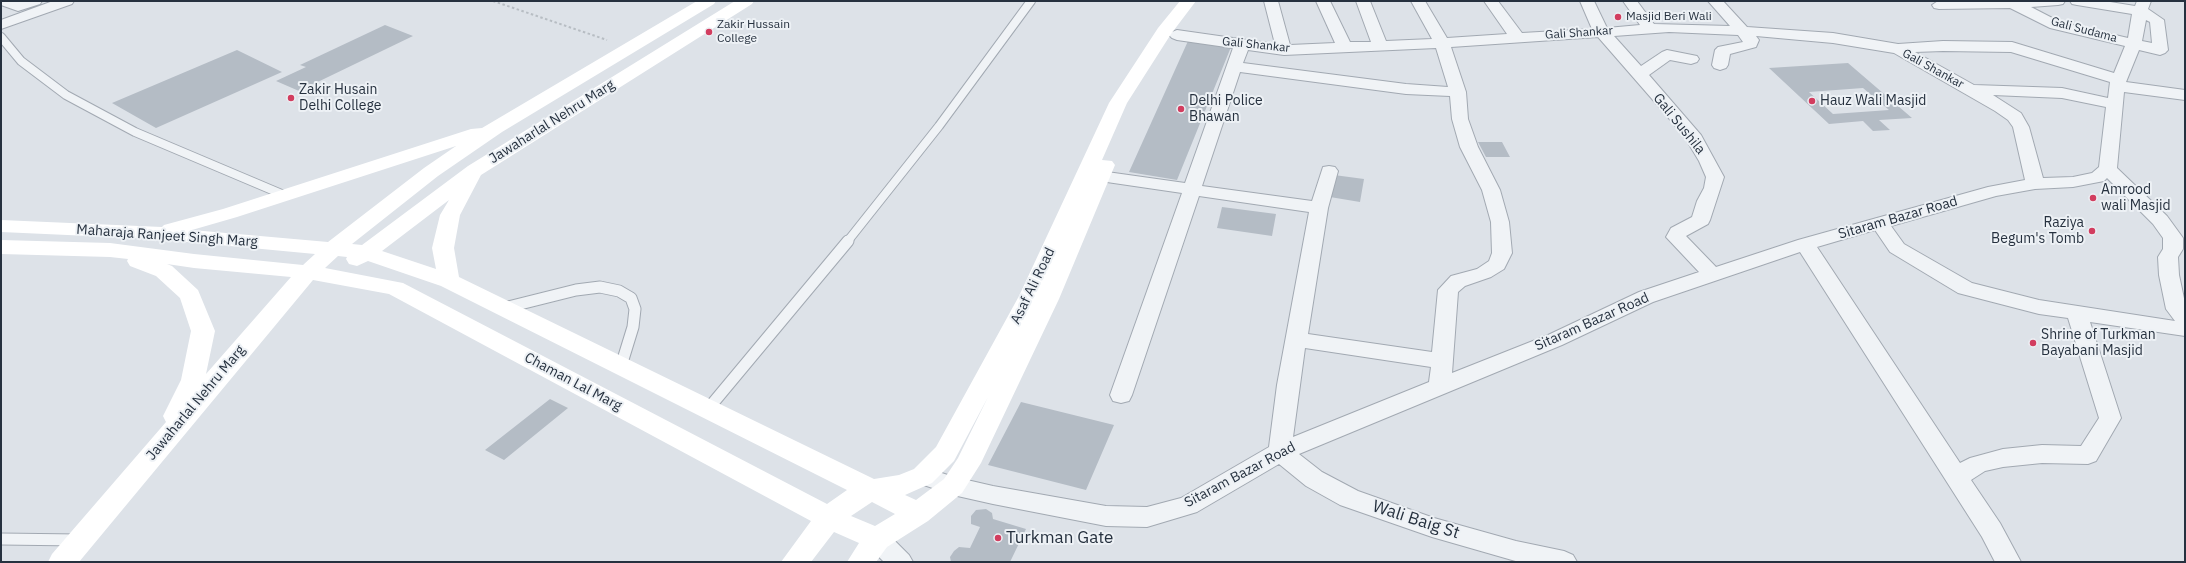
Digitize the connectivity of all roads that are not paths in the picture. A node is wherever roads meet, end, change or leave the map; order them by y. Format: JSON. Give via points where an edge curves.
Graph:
{"nodes":[{"id":1,"x":4,"y":1,"type":"edge"},
{"id":2,"x":35,"y":1,"type":"edge"},
{"id":3,"x":66,"y":1,"type":"edge"},
{"id":4,"x":708,"y":1,"type":"edge"},
{"id":5,"x":746,"y":1,"type":"edge"},
{"id":6,"x":1031,"y":1,"type":"edge"},
{"id":7,"x":1188,"y":1,"type":"edge"},
{"id":8,"x":1202,"y":1,"type":"edge"},
{"id":9,"x":1271,"y":1,"type":"edge"},
{"id":10,"x":1323,"y":1,"type":"edge"},
{"id":11,"x":1363,"y":1,"type":"edge"},
{"id":12,"x":1418,"y":1,"type":"edge"},
{"id":13,"x":1491,"y":1,"type":"edge"},
{"id":14,"x":1587,"y":1,"type":"edge"},
{"id":15,"x":1630,"y":1,"type":"edge"},
{"id":16,"x":1715,"y":1,"type":"edge"},
{"id":17,"x":2058,"y":1,"type":"edge"},
{"id":18,"x":2077,"y":1,"type":"edge"},
{"id":19,"x":2013,"y":4,"type":"junction"},
{"id":20,"x":1939,"y":5,"type":"dead end"},
{"id":21,"x":2142,"y":6,"type":"edge"},
{"id":22,"x":1,"y":25,"type":"edge"},
{"id":23,"x":1650,"y":29,"type":"junction"},
{"id":24,"x":1601,"y":31,"type":"junction"},
{"id":25,"x":1744,"y":31,"type":"junction"},
{"id":26,"x":1177,"y":35,"type":"junction"},
{"id":27,"x":1,"y":37,"type":"edge"},
{"id":28,"x":1517,"y":37,"type":"junction"},
{"id":29,"x":1442,"y":43,"type":"junction"},
{"id":30,"x":2134,"y":44,"type":"junction"},
{"id":31,"x":1242,"y":45,"type":"junction"},
{"id":32,"x":1380,"y":46,"type":"junction"},
{"id":33,"x":1345,"y":48,"type":"junction"},
{"id":34,"x":1898,"y":49,"type":"junction"},
{"id":35,"x":1284,"y":50,"type":"junction"},
{"id":36,"x":1691,"y":60,"type":"dead end"},
{"id":37,"x":1720,"y":65,"type":"dead end"},
{"id":38,"x":1235,"y":67,"type":"junction"},
{"id":39,"x":1639,"y":75,"type":"junction"},
{"id":40,"x":1970,"y":90,"type":"junction"},
{"id":41,"x":2117,"y":90,"type":"junction"},
{"id":42,"x":1458,"y":92,"type":"junction"},
{"id":43,"x":2185,"y":94,"type":"edge"},
{"id":44,"x":495,"y":128,"type":"junction"},
{"id":45,"x":2108,"y":169,"type":"junction"},
{"id":46,"x":475,"y":170,"type":"junction"},
{"id":47,"x":1329,"y":171,"type":"dead end"},
{"id":48,"x":1100,"y":176,"type":"junction"},
{"id":49,"x":2035,"y":184,"type":"junction"},
{"id":50,"x":1191,"y":190,"type":"junction"},
{"id":51,"x":284,"y":195,"type":"junction"},
{"id":52,"x":1320,"y":208,"type":"junction"},
{"id":53,"x":1880,"y":224,"type":"junction"},
{"id":54,"x":1,"y":226,"type":"edge"},
{"id":55,"x":156,"y":233,"type":"junction"},
{"id":56,"x":1805,"y":244,"type":"junction"},
{"id":57,"x":1,"y":247,"type":"edge"},
{"id":58,"x":334,"y":248,"type":"junction"},
{"id":59,"x":110,"y":250,"type":"junction"},
{"id":60,"x":364,"y":252,"type":"junction"},
{"id":61,"x":308,"y":272,"type":"junction"},
{"id":62,"x":1712,"y":274,"type":"junction"},
{"id":63,"x":337,"y":277,"type":"junction"},
{"id":64,"x":449,"y":281,"type":"junction"},
{"id":65,"x":504,"y":308,"type":"junction"},
{"id":66,"x":2077,"y":312,"type":"junction"},
{"id":67,"x":2185,"y":318,"type":"edge"},
{"id":68,"x":2185,"y":329,"type":"edge"},
{"id":69,"x":1296,"y":339,"type":"junction"},
{"id":70,"x":1442,"y":362,"type":"junction"},
{"id":71,"x":621,"y":366,"type":"junction"},
{"id":72,"x":1440,"y":386,"type":"junction"},
{"id":73,"x":1121,"y":395,"type":"dead end"},
{"id":74,"x":708,"y":409,"type":"junction"},
{"id":75,"x":164,"y":441,"type":"junction"},
{"id":76,"x":1280,"y":452,"type":"junction"},
{"id":77,"x":923,"y":476,"type":"junction"},
{"id":78,"x":1956,"y":477,"type":"junction"},
{"id":79,"x":953,"y":486,"type":"junction"},
{"id":80,"x":872,"y":490,"type":"junction"},
{"id":81,"x":918,"y":513,"type":"junction"},
{"id":82,"x":829,"y":518,"type":"junction"},
{"id":83,"x":1,"y":539,"type":"edge"},
{"id":84,"x":877,"y":539,"type":"junction"},
{"id":85,"x":80,"y":540,"type":"junction"},
{"id":86,"x":62,"y":562,"type":"edge"},
{"id":87,"x":795,"y":562,"type":"edge"},
{"id":88,"x":861,"y":562,"type":"edge"},
{"id":89,"x":900,"y":562,"type":"edge"},
{"id":90,"x":1564,"y":562,"type":"edge"},
{"id":91,"x":2008,"y":562,"type":"edge"}],
"edges":[{"from":1,"to":2,"type":"street","via":[[18,7]]},
{"from":3,"to":22,"type":"street"},
{"from":4,"to":44,"type":"main road","name":"Jawaharlal Nehru Marg"},
{"from":5,"to":46,"type":"main road","name":"Jawaharlal Nehru Marg"},
{"from":6,"to":74,"type":"lane","via":[[878,205]]},
{"from":7,"to":77,"type":"main road","name":"Asaf Ali Road","via":[[1118,103],[1030,296],[945,454]]},
{"from":8,"to":26,"type":"main road","name":"Asaf Ali Road"},
{"from":9,"to":35,"type":"street"},
{"from":10,"to":33,"type":"street"},
{"from":11,"to":32,"type":"street"},
{"from":12,"to":29,"type":"street"},
{"from":13,"to":28,"type":"street"},
{"from":14,"to":24,"type":"street","name":"Gali Sushila"},
{"from":15,"to":23,"type":"street"},
{"from":16,"to":25,"type":"street"},
{"from":17,"to":19,"type":"street"},
{"from":18,"to":21,"type":"street"},
{"from":19,"to":20,"type":"street"},
{"from":19,"to":30,"type":"street","name":"Gali Sudama","via":[[2055,25]]},
{"from":21,"to":30,"type":"street"},
{"from":23,"to":24,"type":"street","name":"Gali Shankar"},
{"from":23,"to":25,"type":"street","name":"Gali Shankar"},
{"from":24,"to":28,"type":"street","name":"Gali Shankar"},
{"from":24,"to":39,"type":"street","name":"Gali Sushila"},
{"from":25,"to":34,"type":"street","name":"Gali Shankar","via":[[1833,38]]},
{"from":25,"to":37,"type":"street","via":[[1751,44],[1723,50]]},
{"from":26,"to":31,"type":"street","name":"Gali Shankar"},
{"from":26,"to":48,"type":"main road","name":"Asaf Ali Road","via":[[1132,105]]},
{"from":27,"to":51,"type":"lane","via":[[21,61],[66,95],[134,132]]},
{"from":28,"to":29,"type":"street","name":"Gali Shankar"},
{"from":29,"to":32,"type":"street","name":"Gali Shankar"},
{"from":29,"to":42,"type":"street"},
{"from":30,"to":41,"type":"street"},
{"from":31,"to":35,"type":"street","name":"Gali Shankar"},
{"from":31,"to":38,"type":"street"},
{"from":32,"to":33,"type":"street","name":"Gali Shankar"},
{"from":33,"to":35,"type":"street","name":"Gali Shankar"},
{"from":34,"to":40,"type":"street","name":"Gali Shankar"},
{"from":34,"to":41,"type":"street","via":[[1943,46],[2012,47]]},
{"from":36,"to":39,"type":"street","via":[[1661,49]]},
{"from":38,"to":42,"type":"street","via":[[1406,89]]},
{"from":38,"to":50,"type":"street"},
{"from":39,"to":62,"type":"street","name":"Gali Sushila","via":[[1695,139],[1715,177],[1701,220],[1678,232],[1676,236]]},
{"from":40,"to":41,"type":"street","name":"Gali Shankar","via":[[2062,93]]},
{"from":40,"to":49,"type":"street","via":[[2002,107],[2018,122]]},
{"from":41,"to":43,"type":"street"},
{"from":41,"to":45,"type":"street"},
{"from":42,"to":70,"type":"street","via":[[1460,119],[1469,147],[1492,190],[1500,222],[1502,253],[1497,265],[1484,273],[1458,281],[1448,290]]},
{"from":44,"to":51,"type":"main road","via":[[443,142]]},
{"from":44,"to":58,"type":"main road","name":"Jawaharlal Nehru Marg","via":[[431,172]]},
{"from":45,"to":49,"type":"street","name":"Sitaram Bazar Road","via":[[2098,177],[2073,182]]},
{"from":45,"to":67,"type":"street","via":[[2160,220],[2173,238],[2173,249],[2168,257],[2169,275],[2176,309]]},
{"from":46,"to":60,"type":"main road","name":"Jawaharlal Nehru Marg"},
{"from":46,"to":64,"type":"main road","via":[[450,215],[443,248]]},
{"from":47,"to":52,"type":"street"},
{"from":48,"to":50,"type":"street"},
{"from":48,"to":79,"type":"main road","name":"Asaf Ali Road","via":[[1044,306],[968,464]]},
{"from":49,"to":53,"type":"street","name":"Sitaram Bazar Road","via":[[1994,191]]},
{"from":50,"to":52,"type":"street"},
{"from":50,"to":73,"type":"street"},
{"from":51,"to":55,"type":"main road"},
{"from":52,"to":69,"type":"street"},
{"from":53,"to":56,"type":"street","name":"Sitaram Bazar Road"},
{"from":53,"to":66,"type":"street","via":[[1897,248],[1965,288],[2038,307]]},
{"from":54,"to":55,"type":"main road","name":"Maharaja Ranjeet Singh Marg"},
{"from":55,"to":58,"type":"main road","name":"Maharaja Ranjeet Singh Marg"},
{"from":56,"to":62,"type":"street","name":"Sitaram Bazar Road"},
{"from":56,"to":78,"type":"street"},
{"from":57,"to":59,"type":"main road","name":"Maharaja Ranjeet Singh Marg"},
{"from":58,"to":60,"type":"main road"},
{"from":58,"to":61,"type":"main road","name":"Jawaharlal Nehru Marg"},
{"from":59,"to":61,"type":"main road","name":"Maharaja Ranjeet Singh Marg"},
{"from":59,"to":75,"type":"main road","via":[[164,271],[190,295],[203,331],[193,380]]},
{"from":60,"to":63,"type":"main road","name":"Jawaharlal Nehru Marg"},
{"from":60,"to":64,"type":"main road"},
{"from":61,"to":63,"type":"main road","name":"Chaman Lal Marg"},
{"from":61,"to":75,"type":"main road","name":"Jawaharlal Nehru Marg"},
{"from":62,"to":72,"type":"street","name":"Sitaram Bazar Road","via":[[1646,297],[1555,340]]},
{"from":63,"to":82,"type":"main road","name":"Chaman Lal Marg","via":[[395,288]]},
{"from":64,"to":65,"type":"main road"},
{"from":65,"to":71,"type":"main road"},
{"from":65,"to":71,"type":"lane","via":[[576,290],[600,287],[619,291],[631,298],[635,308],[633,327]]},
{"from":66,"to":68,"type":"street"},
{"from":66,"to":78,"type":"street","via":[[2110,418],[2088,455],[2042,454],[2003,458],[1978,464]]},
{"from":69,"to":70,"type":"street"},
{"from":69,"to":76,"type":"street"},
{"from":70,"to":72,"type":"street"},
{"from":71,"to":74,"type":"main road"},
{"from":72,"to":76,"type":"street","name":"Sitaram Bazar Road"},
{"from":74,"to":80,"type":"main road"},
{"from":75,"to":85,"type":"main road","name":"Jawaharlal Nehru Marg"},
{"from":76,"to":79,"type":"street","name":"Sitaram Bazar Road","via":[[1188,505],[1146,517],[1106,516]]},
{"from":76,"to":90,"type":"street","name":"Wali Baig St","via":[[1314,479],[1349,498],[1432,527]]},
{"from":77,"to":79,"type":"street","name":"Sitaram Bazar Road"},
{"from":77,"to":80,"type":"main road","name":"Asaf Ali Road","via":[[903,485]]},
{"from":78,"to":91,"type":"street","via":[[1991,530]]},
{"from":79,"to":81,"type":"main road","name":"Asaf Ali Road"},
{"from":80,"to":81,"type":"main road"},
{"from":80,"to":82,"type":"main road","name":"Asaf Ali Road","via":[[851,500]]},
{"from":81,"to":84,"type":"main road","name":"Asaf Ali Road"},
{"from":82,"to":84,"type":"main road"},
{"from":82,"to":87,"type":"main road","name":"Asaf Ali Road"},
{"from":83,"to":85,"type":"lane"},
{"from":84,"to":88,"type":"main road","name":"Asaf Ali Road"},
{"from":84,"to":89,"type":"street"},
{"from":85,"to":86,"type":"main road","name":"Jawaharlal Nehru Marg"}]}
